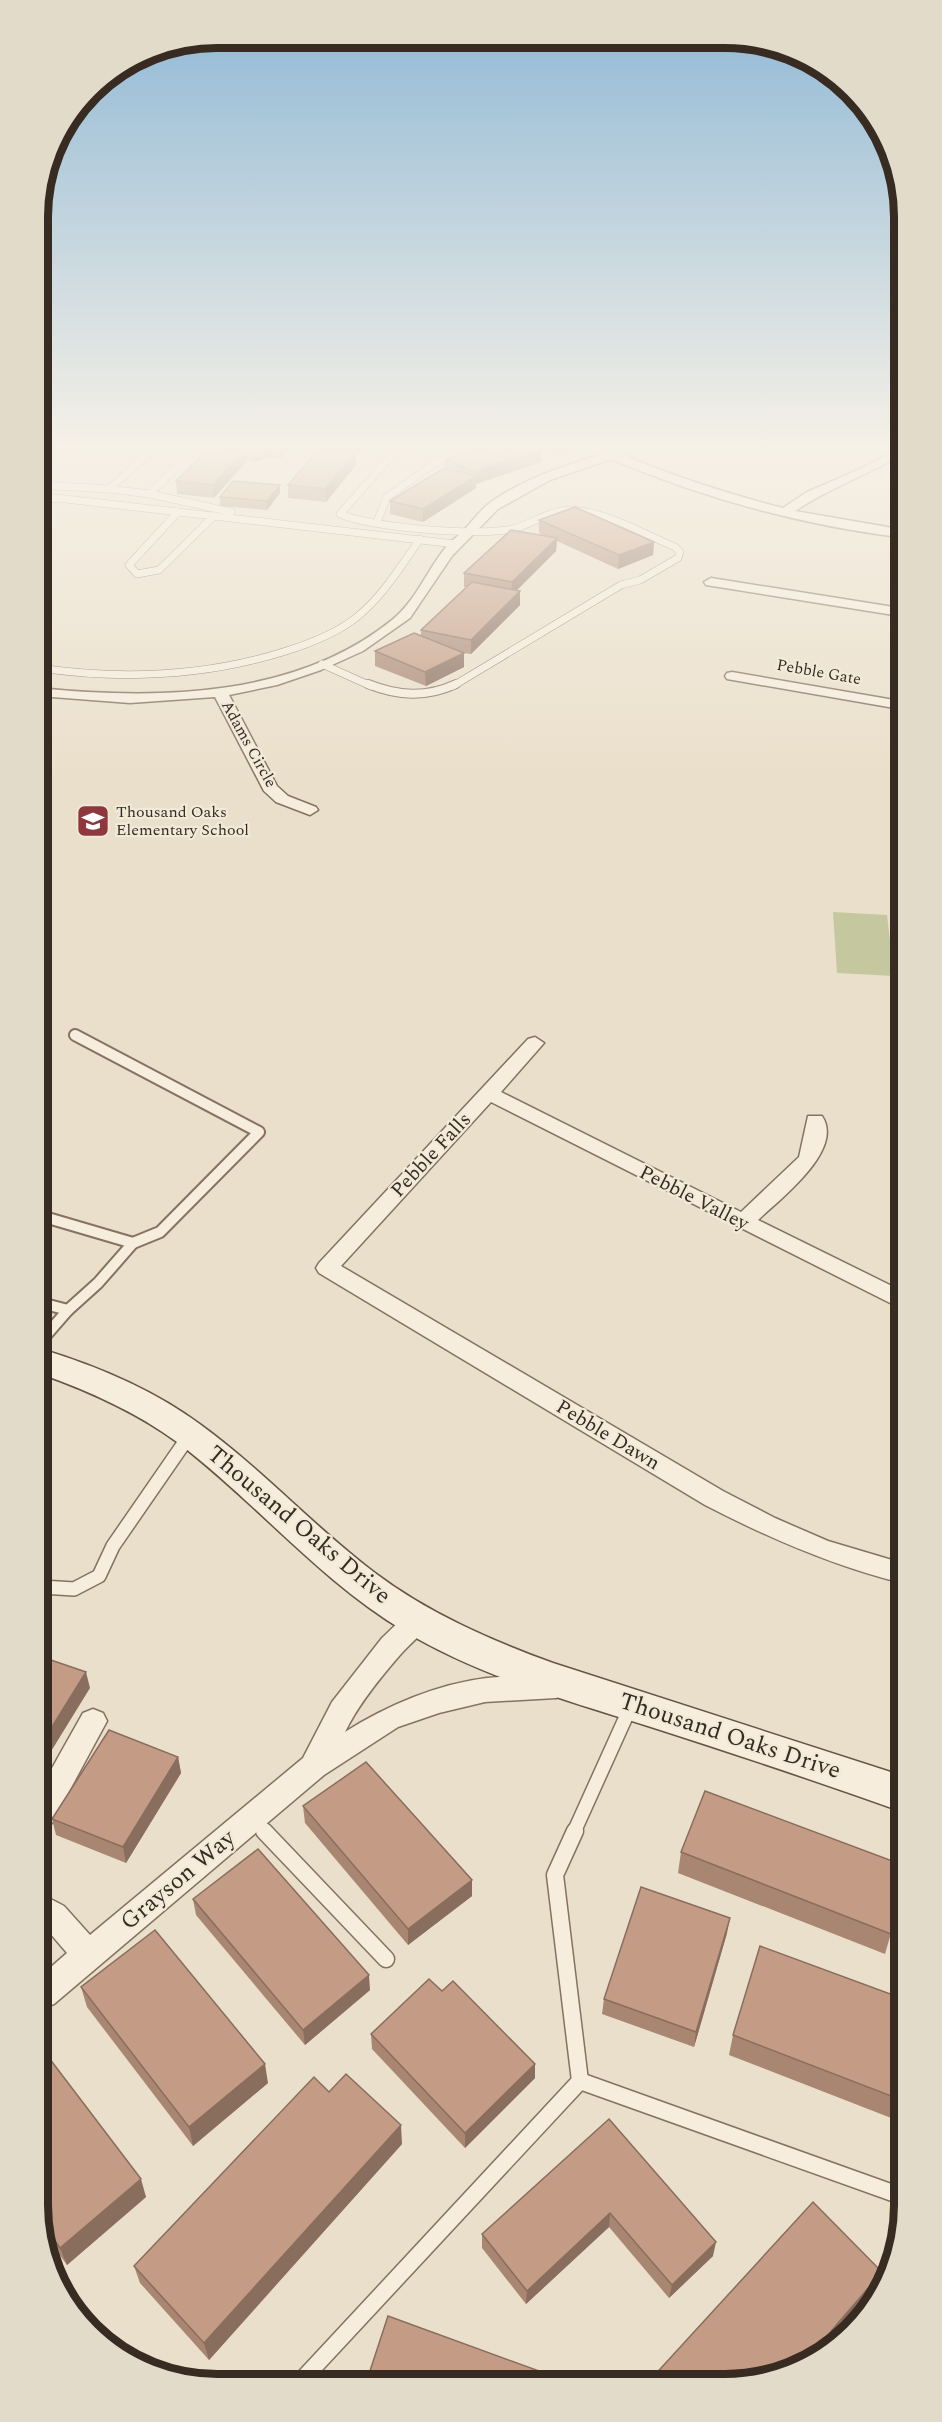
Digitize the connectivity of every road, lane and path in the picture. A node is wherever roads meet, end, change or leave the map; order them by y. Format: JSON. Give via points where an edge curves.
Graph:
{"nodes":[{"id":1,"x":135,"y":559,"type":"edge"},
{"id":2,"x":170,"y":559,"type":"edge"},
{"id":3,"x":406,"y":559,"type":"edge"},
{"id":4,"x":445,"y":559,"type":"edge"},
{"id":5,"x":677,"y":559,"type":"edge"},
{"id":6,"x":711,"y":582,"type":"dead end"},
{"id":7,"x":894,"y":611,"type":"edge"},
{"id":8,"x":322,"y":664,"type":"junction"},
{"id":9,"x":48,"y":670,"type":"edge"},
{"id":10,"x":732,"y":676,"type":"dead end"},
{"id":11,"x":220,"y":692,"type":"junction"},
{"id":12,"x":48,"y":693,"type":"edge"},
{"id":13,"x":894,"y":701,"type":"edge"},
{"id":14,"x":310,"y":810,"type":"dead end"},
{"id":15,"x":75,"y":1035,"type":"dead end"},
{"id":16,"x":535,"y":1043,"type":"dead end"},
{"id":17,"x":488,"y":1093,"type":"junction"},
{"id":18,"x":815,"y":1120,"type":"dead end"},
{"id":19,"x":48,"y":1218,"type":"edge"},
{"id":20,"x":743,"y":1222,"type":"junction"},
{"id":21,"x":133,"y":1243,"type":"junction"},
{"id":22,"x":327,"y":1268,"type":"joint"},
{"id":23,"x":894,"y":1297,"type":"edge"},
{"id":24,"x":48,"y":1305,"type":"edge"},
{"id":25,"x":68,"y":1310,"type":"junction"},
{"id":26,"x":48,"y":1333,"type":"edge"},
{"id":27,"x":48,"y":1364,"type":"edge"},
{"id":28,"x":190,"y":1434,"type":"junction"},
{"id":29,"x":894,"y":1571,"type":"edge"},
{"id":30,"x":48,"y":1587,"type":"edge"},
{"id":31,"x":418,"y":1620,"type":"junction"},
{"id":32,"x":575,"y":1686,"type":"junction"},
{"id":33,"x":632,"y":1704,"type":"junction"},
{"id":34,"x":93,"y":1721,"type":"dead end"},
{"id":35,"x":314,"y":1766,"type":"junction"},
{"id":36,"x":894,"y":1791,"type":"edge"},
{"id":37,"x":48,"y":1803,"type":"edge"},
{"id":38,"x":252,"y":1818,"type":"junction"},
{"id":39,"x":48,"y":1912,"type":"edge"},
{"id":40,"x":88,"y":1955,"type":"junction"},
{"id":41,"x":386,"y":1959,"type":"dead end"},
{"id":42,"x":48,"y":1989,"type":"edge"},
{"id":43,"x":580,"y":2081,"type":"junction"},
{"id":44,"x":894,"y":2193,"type":"edge"},
{"id":45,"x":308,"y":2374,"type":"edge"}],
"edges":[{"from":1,"to":2,"type":"lane","via":[[129,565],[136,574],[159,570]]},
{"from":3,"to":9,"type":"lane","via":[[364,611],[328,637],[255,662],[140,678]]},
{"from":4,"to":8,"type":"street","via":[[398,622],[370,642]]},
{"from":5,"to":8,"type":"lane","via":[[640,580],[621,585],[455,685],[431,694],[399,695]]},
{"from":6,"to":7,"type":"street"},
{"from":8,"to":11,"type":"street"},
{"from":10,"to":13,"type":"street","name":"Pebble Gate"},
{"from":11,"to":12,"type":"street","via":[[115,699]]},
{"from":11,"to":14,"type":"street","name":"Adams Circle","via":[[270,788],[282,800]]},
{"from":15,"to":21,"type":"lane","via":[[259,1132],[160,1232]]},
{"from":16,"to":17,"type":"street","name":"Pebble Falls"},
{"from":17,"to":20,"type":"street","name":"Pebble Valley"},
{"from":17,"to":22,"type":"street","name":"Pebble Falls"},
{"from":18,"to":20,"type":"street","via":[[816,1134],[808,1160]]},
{"from":19,"to":21,"type":"lane"},
{"from":20,"to":23,"type":"street","name":"Pebble Valley"},
{"from":21,"to":25,"type":"lane"},
{"from":22,"to":29,"type":"street","name":"Pebble Dawn","via":[[714,1498],[822,1549]]},
{"from":24,"to":25,"type":"lane"},
{"from":25,"to":26,"type":"lane"},
{"from":27,"to":28,"type":"main road","name":"Thousand Oaks Drive","via":[[98,1382]]},
{"from":28,"to":30,"type":"lane","via":[[113,1546],[99,1576],[74,1589]]},
{"from":28,"to":31,"type":"main road","name":"Thousand Oaks Drive","via":[[314,1543],[387,1602]]},
{"from":31,"to":32,"type":"main road","name":"Thousand Oaks Drive","via":[[517,1668]]},
{"from":31,"to":35,"type":"street","name":"Grayson Way","via":[[391,1646],[342,1710]]},
{"from":32,"to":33,"type":"main road","name":"Thousand Oaks Drive"},
{"from":32,"to":35,"type":"street","name":"Grayson Way","via":[[485,1690],[439,1701],[388,1719]]},
{"from":33,"to":36,"type":"main road","name":"Thousand Oaks Drive"},
{"from":33,"to":43,"type":"lane","via":[[555,1875]]},
{"from":34,"to":37,"type":"street"},
{"from":35,"to":38,"type":"street","name":"Grayson Way"},
{"from":38,"to":40,"type":"street","name":"Grayson Way"},
{"from":38,"to":41,"type":"lane"},
{"from":39,"to":40,"type":"street"},
{"from":40,"to":42,"type":"street","name":"Grayson Way"},
{"from":43,"to":44,"type":"lane"},
{"from":43,"to":45,"type":"lane"}]}
